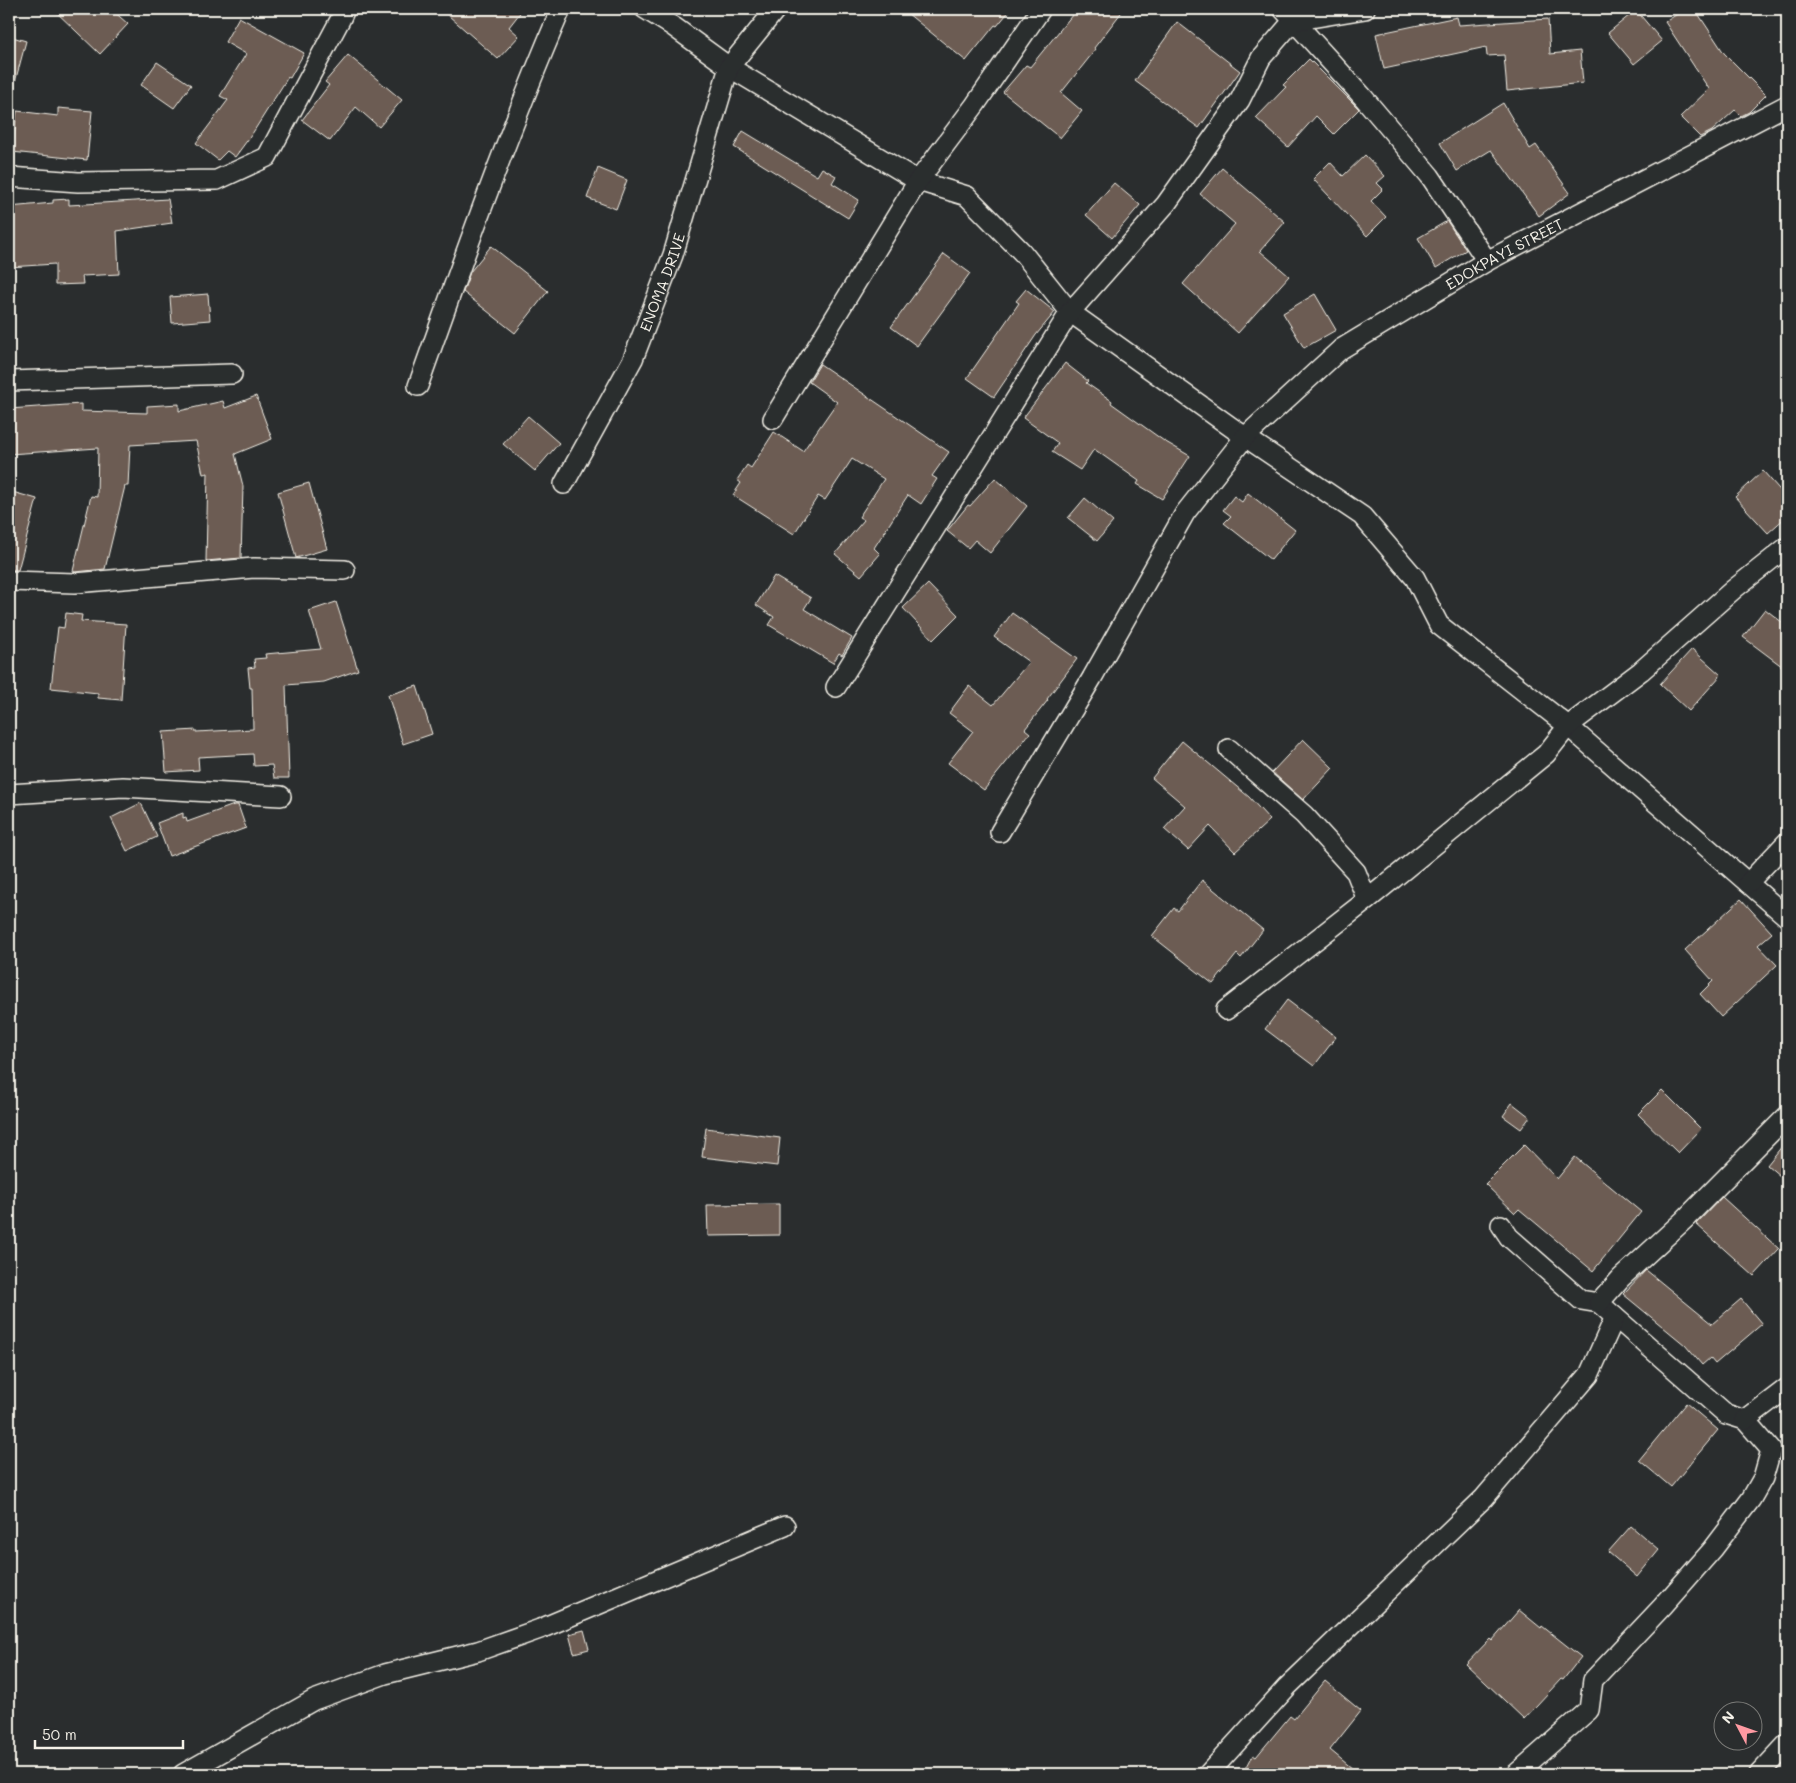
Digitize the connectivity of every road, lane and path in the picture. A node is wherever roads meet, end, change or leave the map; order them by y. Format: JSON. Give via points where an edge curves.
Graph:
{"nodes":[{"id":1,"x":345,"y":9,"type":"edge"},
{"id":2,"x":561,"y":9,"type":"edge"},
{"id":3,"x":645,"y":9,"type":"edge"},
{"id":4,"x":776,"y":9,"type":"edge"},
{"id":5,"x":1041,"y":9,"type":"edge"},
{"id":6,"x":1365,"y":9,"type":"edge"},
{"id":7,"x":1288,"y":15,"type":"edge"},
{"id":8,"x":729,"y":67,"type":"junction"},
{"id":9,"x":1787,"y":105,"type":"edge"},
{"id":10,"x":9,"y":177,"type":"edge"},
{"id":11,"x":918,"y":181,"type":"junction"},
{"id":12,"x":1487,"y":262,"type":"junction"},
{"id":13,"x":1070,"y":312,"type":"junction"},
{"id":14,"x":232,"y":374,"type":"dead end"},
{"id":15,"x":9,"y":381,"type":"edge"},
{"id":16,"x":418,"y":386,"type":"dead end"},
{"id":17,"x":773,"y":419,"type":"dead end"},
{"id":18,"x":1245,"y":437,"type":"junction"},
{"id":19,"x":564,"y":484,"type":"dead end"},
{"id":20,"x":1787,"y":547,"type":"edge"},
{"id":21,"x":345,"y":570,"type":"dead end"},
{"id":22,"x":9,"y":581,"type":"edge"},
{"id":23,"x":836,"y":687,"type":"dead end"},
{"id":24,"x":1568,"y":726,"type":"junction"},
{"id":25,"x":1229,"y":748,"type":"dead end"},
{"id":26,"x":9,"y":794,"type":"edge"},
{"id":27,"x":281,"y":796,"type":"dead end"},
{"id":28,"x":1000,"y":832,"type":"dead end"},
{"id":29,"x":1787,"y":842,"type":"edge"},
{"id":30,"x":1748,"y":883,"type":"junction"},
{"id":31,"x":1367,"y":900,"type":"junction"},
{"id":32,"x":1787,"y":917,"type":"edge"},
{"id":33,"x":1226,"y":1010,"type":"dead end"},
{"id":34,"x":1787,"y":1116,"type":"edge"},
{"id":35,"x":1501,"y":1225,"type":"dead end"},
{"id":36,"x":1599,"y":1303,"type":"junction"},
{"id":37,"x":1615,"y":1317,"type":"junction"},
{"id":38,"x":1787,"y":1388,"type":"edge"},
{"id":39,"x":1745,"y":1420,"type":"junction"},
{"id":40,"x":785,"y":1526,"type":"dead end"},
{"id":41,"x":1787,"y":1744,"type":"edge"},
{"id":42,"x":184,"y":1774,"type":"edge"},
{"id":43,"x":1208,"y":1774,"type":"edge"},
{"id":44,"x":1516,"y":1774,"type":"edge"},
{"id":45,"x":1759,"y":1774,"type":"edge"}],
"edges":[{"from":1,"to":10,"type":"street","via":[[267,157],[216,180],[78,182]]},
{"from":2,"to":16,"type":"street","via":[[484,200]]},
{"from":3,"to":8,"type":"street"},
{"from":4,"to":8,"type":"street"},
{"from":5,"to":11,"type":"street"},
{"from":6,"to":7,"type":"street"},
{"from":7,"to":12,"type":"street","via":[[1430,176]]},
{"from":7,"to":13,"type":"street","via":[[1240,100],[1166,204]]},
{"from":8,"to":11,"type":"street"},
{"from":8,"to":19,"type":"street","name":"ENOMA DRIVE","via":[[673,255],[633,359]]},
{"from":9,"to":12,"type":"street","name":"EDOKPAYI STREET"},
{"from":11,"to":13,"type":"street","via":[[967,196],[1022,252]]},
{"from":11,"to":17,"type":"street"},
{"from":12,"to":18,"type":"street","name":"EDOKPAYI STREET","via":[[1341,349]]},
{"from":13,"to":18,"type":"street"},
{"from":13,"to":23,"type":"street"},
{"from":14,"to":15,"type":"street"},
{"from":18,"to":24,"type":"street","via":[[1362,516],[1415,578],[1439,624]]},
{"from":18,"to":28,"type":"street","name":"EDOKPAYI STREET","via":[[1185,513]]},
{"from":20,"to":24,"type":"street","via":[[1641,671]]},
{"from":21,"to":22,"type":"street","via":[[254,568],[75,583]]},
{"from":24,"to":30,"type":"street"},
{"from":24,"to":31,"type":"street","via":[[1546,754]]},
{"from":25,"to":31,"type":"street","via":[[1304,815],[1356,872]]},
{"from":26,"to":27,"type":"street","via":[[123,788]]},
{"from":29,"to":30,"type":"street"},
{"from":30,"to":32,"type":"street"},
{"from":31,"to":33,"type":"street"},
{"from":34,"to":36,"type":"street"},
{"from":35,"to":36,"type":"street","via":[[1509,1237],[1581,1300]]},
{"from":36,"to":37,"type":"street"},
{"from":37,"to":39,"type":"street","via":[[1726,1414]]},
{"from":37,"to":43,"type":"street","via":[[1589,1375],[1484,1498],[1287,1687]]},
{"from":38,"to":39,"type":"street"},
{"from":39,"to":44,"type":"street","via":[[1771,1450],[1763,1478],[1751,1499],[1662,1607],[1593,1680],[1589,1710]]},
{"from":40,"to":42,"type":"street","via":[[540,1629],[478,1651],[385,1674],[314,1700]]},
{"from":41,"to":45,"type":"street"}]}
